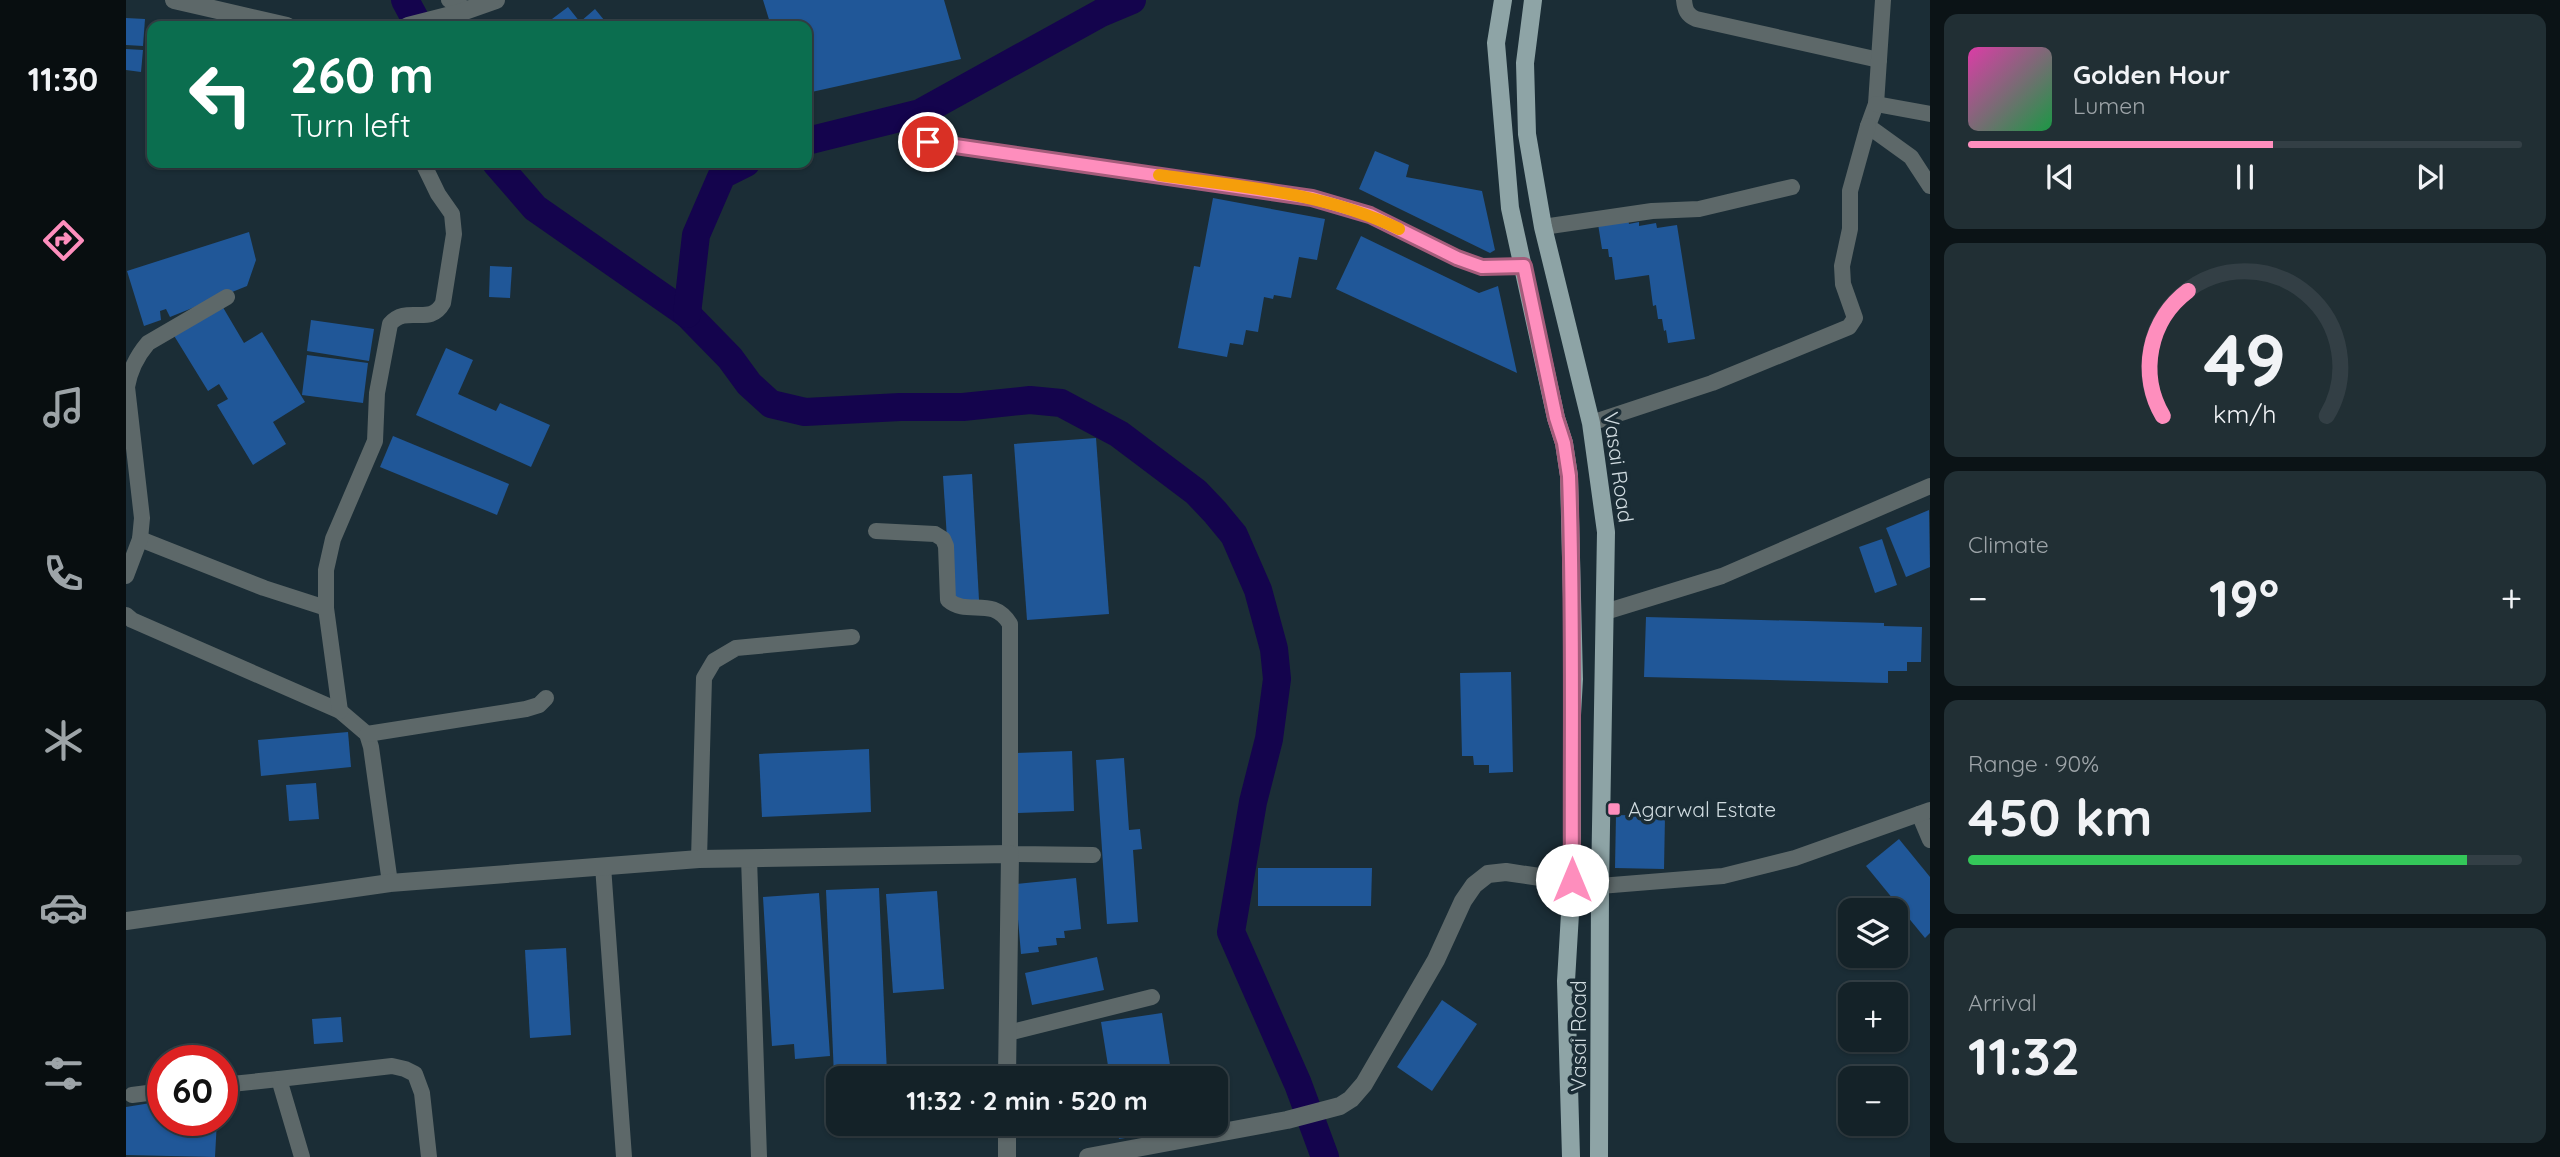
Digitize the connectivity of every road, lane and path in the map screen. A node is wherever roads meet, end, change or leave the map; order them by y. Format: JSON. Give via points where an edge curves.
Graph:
{"nodes":[{"id":1,"x":174,"y":0,"type":"edge"},
{"id":2,"x":496,"y":0,"type":"edge"},
{"id":3,"x":1503,"y":0,"type":"edge"},
{"id":4,"x":1532,"y":0,"type":"edge"},
{"id":5,"x":1684,"y":0,"type":"edge"},
{"id":6,"x":1883,"y":0,"type":"edge"},
{"id":7,"x":459,"y":8,"type":"edge"},
{"id":8,"x":265,"y":21,"type":"edge"},
{"id":9,"x":422,"y":21,"type":"edge"},
{"id":10,"x":1879,"y":60,"type":"junction"},
{"id":11,"x":1876,"y":104,"type":"junction"},
{"id":12,"x":1930,"y":114,"type":"edge"},
{"id":13,"x":1868,"y":126,"type":"junction"},
{"id":14,"x":928,"y":142,"type":"dead end"},
{"id":15,"x":425,"y":168,"type":"edge"},
{"id":16,"x":1930,"y":186,"type":"edge"},
{"id":17,"x":1792,"y":187,"type":"dead end"},
{"id":18,"x":1543,"y":227,"type":"junction"},
{"id":19,"x":1524,"y":266,"type":"junction"},
{"id":20,"x":227,"y":297,"type":"dead end"},
{"id":21,"x":127,"y":404,"type":"edge"},
{"id":22,"x":1591,"y":423,"type":"junction"},
{"id":23,"x":1930,"y":486,"type":"edge"},
{"id":24,"x":876,"y":531,"type":"dead end"},
{"id":25,"x":141,"y":539,"type":"junction"},
{"id":26,"x":126,"y":576,"type":"edge"},
{"id":27,"x":326,"y":608,"type":"junction"},
{"id":28,"x":1605,"y":612,"type":"junction"},
{"id":29,"x":126,"y":615,"type":"edge"},
{"id":30,"x":852,"y":637,"type":"dead end"},
{"id":31,"x":546,"y":698,"type":"dead end"},
{"id":32,"x":340,"y":711,"type":"junction"},
{"id":33,"x":367,"y":734,"type":"junction"},
{"id":34,"x":1924,"y":812,"type":"edge"},
{"id":35,"x":1930,"y":840,"type":"edge"},
{"id":36,"x":1010,"y":854,"type":"junction"},
{"id":37,"x":1093,"y":855,"type":"dead end"},
{"id":38,"x":749,"y":858,"type":"junction"},
{"id":39,"x":699,"y":859,"type":"junction"},
{"id":40,"x":603,"y":866,"type":"junction"},
{"id":41,"x":1572,"y":880,"type":"junction"},
{"id":42,"x":390,"y":883,"type":"junction"},
{"id":43,"x":1600,"y":886,"type":"junction"},
{"id":44,"x":126,"y":921,"type":"edge"},
{"id":45,"x":1152,"y":997,"type":"dead end"},
{"id":46,"x":1008,"y":1033,"type":"junction"},
{"id":47,"x":1007,"y":1066,"type":"edge"},
{"id":48,"x":279,"y":1079,"type":"junction"},
{"id":49,"x":238,"y":1083,"type":"edge"},
{"id":50,"x":147,"y":1093,"type":"edge"},
{"id":51,"x":132,"y":1095,"type":"dead end"},
{"id":52,"x":1007,"y":1136,"type":"edge"},
{"id":53,"x":302,"y":1157,"type":"edge"},
{"id":54,"x":429,"y":1157,"type":"edge"},
{"id":55,"x":625,"y":1157,"type":"edge"},
{"id":56,"x":759,"y":1157,"type":"edge"},
{"id":57,"x":1007,"y":1157,"type":"edge"},
{"id":58,"x":1088,"y":1157,"type":"edge"},
{"id":59,"x":1571,"y":1157,"type":"edge"},
{"id":60,"x":1599,"y":1157,"type":"edge"}],
"edges":[{"from":1,"to":8,"type":"street"},
{"from":2,"to":7,"type":"street"},
{"from":3,"to":19,"type":"main road","name":"Vasai Road","via":[[1496,43],[1499,86],[1510,208]]},
{"from":4,"to":18,"type":"main road","name":"Vasai Road","via":[[1525,63],[1526,120]]},
{"from":5,"to":10,"type":"street","via":[[1688,16],[1696,19]]},
{"from":6,"to":10,"type":"street"},
{"from":7,"to":9,"type":"street"},
{"from":10,"to":11,"type":"street"},
{"from":11,"to":12,"type":"street"},
{"from":11,"to":13,"type":"street"},
{"from":13,"to":16,"type":"street","via":[[1911,157]]},
{"from":13,"to":22,"type":"street","via":[[1850,191],[1850,229],[1842,266],[1854,323],[1712,383]]},
{"from":14,"to":19,"type":"street","via":[[1312,198],[1370,215],[1482,267]]},
{"from":15,"to":27,"type":"street","via":[[452,214],[454,234],[443,303],[433,315],[396,317],[390,324],[377,394],[375,440],[333,539],[326,570]]},
{"from":17,"to":18,"type":"street","via":[[1699,209]]},
{"from":18,"to":22,"type":"main road","name":"Vasai Road"},
{"from":19,"to":41,"type":"main road","name":"Vasai Road","via":[[1569,476]]},
{"from":20,"to":21,"type":"street","via":[[148,342],[130,372]]},
{"from":21,"to":25,"type":"street"},
{"from":22,"to":28,"type":"main road","name":"Vasai Road","via":[[1606,532]]},
{"from":23,"to":28,"type":"street","via":[[1721,576]]},
{"from":24,"to":36,"type":"street","via":[[935,534],[943,539],[947,600],[954,606],[995,608],[1010,624]]},
{"from":25,"to":26,"type":"street"},
{"from":25,"to":27,"type":"street"},
{"from":27,"to":32,"type":"street"},
{"from":28,"to":43,"type":"main road","name":"Vasai Road"},
{"from":29,"to":32,"type":"street"},
{"from":30,"to":39,"type":"street","via":[[736,648],[714,662],[704,678]]},
{"from":31,"to":33,"type":"street","via":[[526,709]]},
{"from":32,"to":33,"type":"street"},
{"from":33,"to":42,"type":"street"},
{"from":34,"to":35,"type":"street"},
{"from":34,"to":43,"type":"street","via":[[1795,858],[1723,876]]},
{"from":36,"to":37,"type":"street"},
{"from":36,"to":38,"type":"street"},
{"from":36,"to":46,"type":"street"},
{"from":38,"to":39,"type":"street"},
{"from":38,"to":56,"type":"street"},
{"from":39,"to":40,"type":"street"},
{"from":40,"to":42,"type":"street"},
{"from":40,"to":55,"type":"street"},
{"from":41,"to":43,"type":"street"},
{"from":41,"to":58,"type":"street","via":[[1506,872],[1488,874],[1474,885],[1364,1084],[1340,1106]]},
{"from":41,"to":59,"type":"main road","name":"Vasai Road","via":[[1566,981]]},
{"from":42,"to":44,"type":"street"},
{"from":43,"to":60,"type":"main road","name":"Vasai Road"},
{"from":45,"to":46,"type":"street"},
{"from":46,"to":47,"type":"street"},
{"from":48,"to":49,"type":"street"},
{"from":48,"to":53,"type":"street"},
{"from":48,"to":54,"type":"street","via":[[392,1066],[415,1074],[422,1093]]},
{"from":50,"to":51,"type":"street"},
{"from":52,"to":57,"type":"street"}]}
